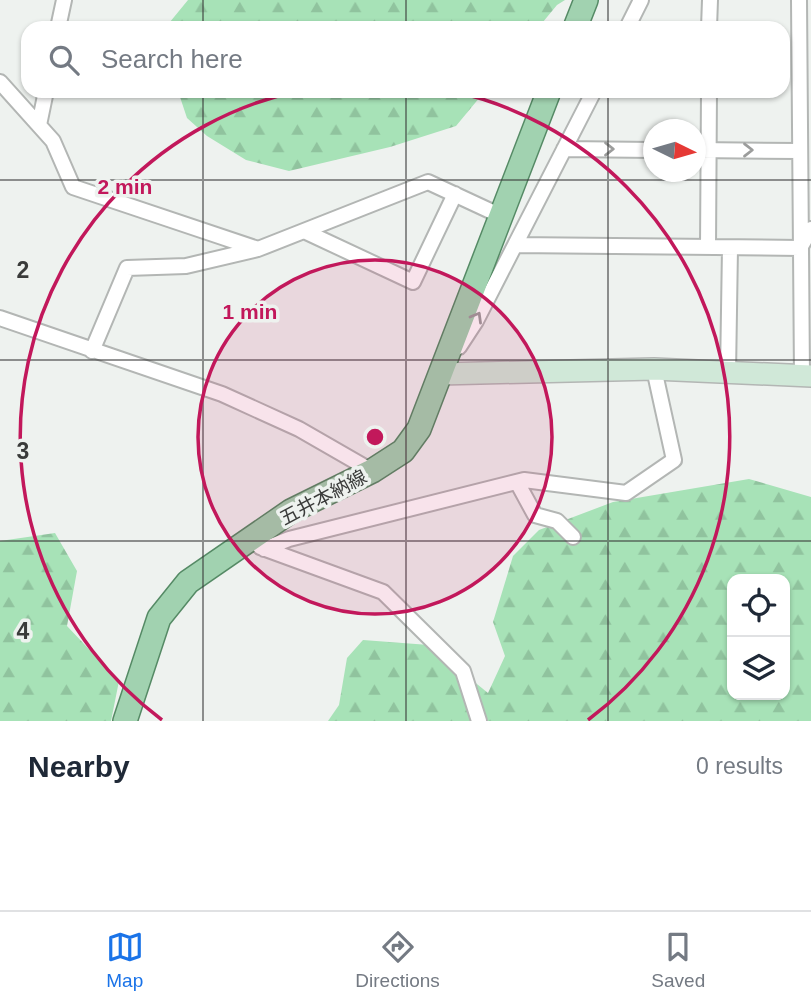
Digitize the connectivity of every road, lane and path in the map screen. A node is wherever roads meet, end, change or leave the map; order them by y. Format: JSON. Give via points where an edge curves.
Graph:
{"nodes":[{"id":1,"x":64,"y":0,"type":"edge"},
{"id":2,"x":586,"y":0,"type":"edge"},
{"id":3,"x":641,"y":0,"type":"edge"},
{"id":4,"x":710,"y":0,"type":"edge"},
{"id":5,"x":799,"y":0,"type":"edge"},
{"id":6,"x":60,"y":21,"type":"edge"},
{"id":7,"x":578,"y":21,"type":"edge"},
{"id":8,"x":630,"y":21,"type":"edge"},
{"id":9,"x":709,"y":21,"type":"edge"},
{"id":10,"x":0,"y":82,"type":"edge"},
{"id":11,"x":45,"y":98,"type":"edge"},
{"id":12,"x":546,"y":98,"type":"edge"},
{"id":13,"x":590,"y":98,"type":"edge"},
{"id":14,"x":708,"y":98,"type":"edge"},
{"id":15,"x":706,"y":119,"type":"edge"},
{"id":16,"x":39,"y":125,"type":"junction"},
{"id":17,"x":564,"y":149,"type":"junction"},
{"id":18,"x":643,"y":150,"type":"edge"},
{"id":19,"x":706,"y":150,"type":"edge"},
{"id":20,"x":800,"y":150,"type":"junction"},
{"id":21,"x":704,"y":182,"type":"edge"},
{"id":22,"x":455,"y":194,"type":"junction"},
{"id":23,"x":499,"y":215,"type":"junction"},
{"id":24,"x":811,"y":229,"type":"edge"},
{"id":25,"x":304,"y":231,"type":"junction"},
{"id":26,"x":515,"y":245,"type":"junction"},
{"id":27,"x":708,"y":247,"type":"junction"},
{"id":28,"x":730,"y":248,"type":"junction"},
{"id":29,"x":800,"y":248,"type":"junction"},
{"id":30,"x":258,"y":249,"type":"junction"},
{"id":31,"x":0,"y":318,"type":"edge"},
{"id":32,"x":92,"y":351,"type":"junction"},
{"id":33,"x":654,"y":369,"type":"junction"},
{"id":34,"x":728,"y":373,"type":"junction"},
{"id":35,"x":440,"y":374,"type":"junction"},
{"id":36,"x":806,"y":376,"type":"edge"},
{"id":37,"x":372,"y":471,"type":"junction"},
{"id":38,"x":517,"y":482,"type":"junction"},
{"id":39,"x":573,"y":537,"type":"dead end"},
{"id":40,"x":254,"y":545,"type":"junction"},
{"id":41,"x":125,"y":721,"type":"edge"},
{"id":42,"x":479,"y":721,"type":"edge"}],
"edges":[{"from":1,"to":6,"type":"street"},
{"from":2,"to":7,"type":"main road"},
{"from":3,"to":8,"type":"street"},
{"from":4,"to":9,"type":"street"},
{"from":5,"to":20,"type":"street"},
{"from":10,"to":16,"type":"street"},
{"from":11,"to":16,"type":"street"},
{"from":12,"to":23,"type":"main road","name":"五井本納線"},
{"from":13,"to":17,"type":"street"},
{"from":14,"to":15,"type":"street"},
{"from":16,"to":30,"type":"street","via":[[53,141],[73,187]]},
{"from":17,"to":18,"type":"street","one_way":true},
{"from":17,"to":26,"type":"street"},
{"from":19,"to":20,"type":"street","one_way":true},
{"from":20,"to":29,"type":"street"},
{"from":21,"to":27,"type":"street"},
{"from":22,"to":23,"type":"street"},
{"from":22,"to":25,"type":"street","via":[[428,182]]},
{"from":22,"to":25,"type":"street","via":[[413,282]]},
{"from":23,"to":35,"type":"main road","name":"五井本納線"},
{"from":24,"to":29,"type":"street"},
{"from":25,"to":30,"type":"street"},
{"from":26,"to":27,"type":"street"},
{"from":35,"to":26,"type":"street","one_way":true,"via":[[476,321]]},
{"from":27,"to":28,"type":"street"},
{"from":28,"to":29,"type":"street"},
{"from":28,"to":34,"type":"street"},
{"from":29,"to":36,"type":"street"},
{"from":30,"to":32,"type":"street","via":[[186,266],[127,268]]},
{"from":31,"to":32,"type":"street"},
{"from":32,"to":37,"type":"street","via":[[222,394],[299,429]]},
{"from":33,"to":34,"type":"street"},
{"from":33,"to":35,"type":"street"},
{"from":33,"to":38,"type":"street","via":[[674,460],[626,492]]},
{"from":34,"to":36,"type":"street"},
{"from":35,"to":37,"type":"main road","name":"五井本納線","via":[[419,429],[403,451]]},
{"from":37,"to":40,"type":"main road","name":"五井本納線","via":[[291,511]]},
{"from":38,"to":39,"type":"street","via":[[535,515],[557,522]]},
{"from":38,"to":40,"type":"street"},
{"from":40,"to":41,"type":"main road","name":"五井本納線","via":[[188,582],[159,618]]},
{"from":40,"to":42,"type":"street","via":[[383,592],[463,671]]}]}
